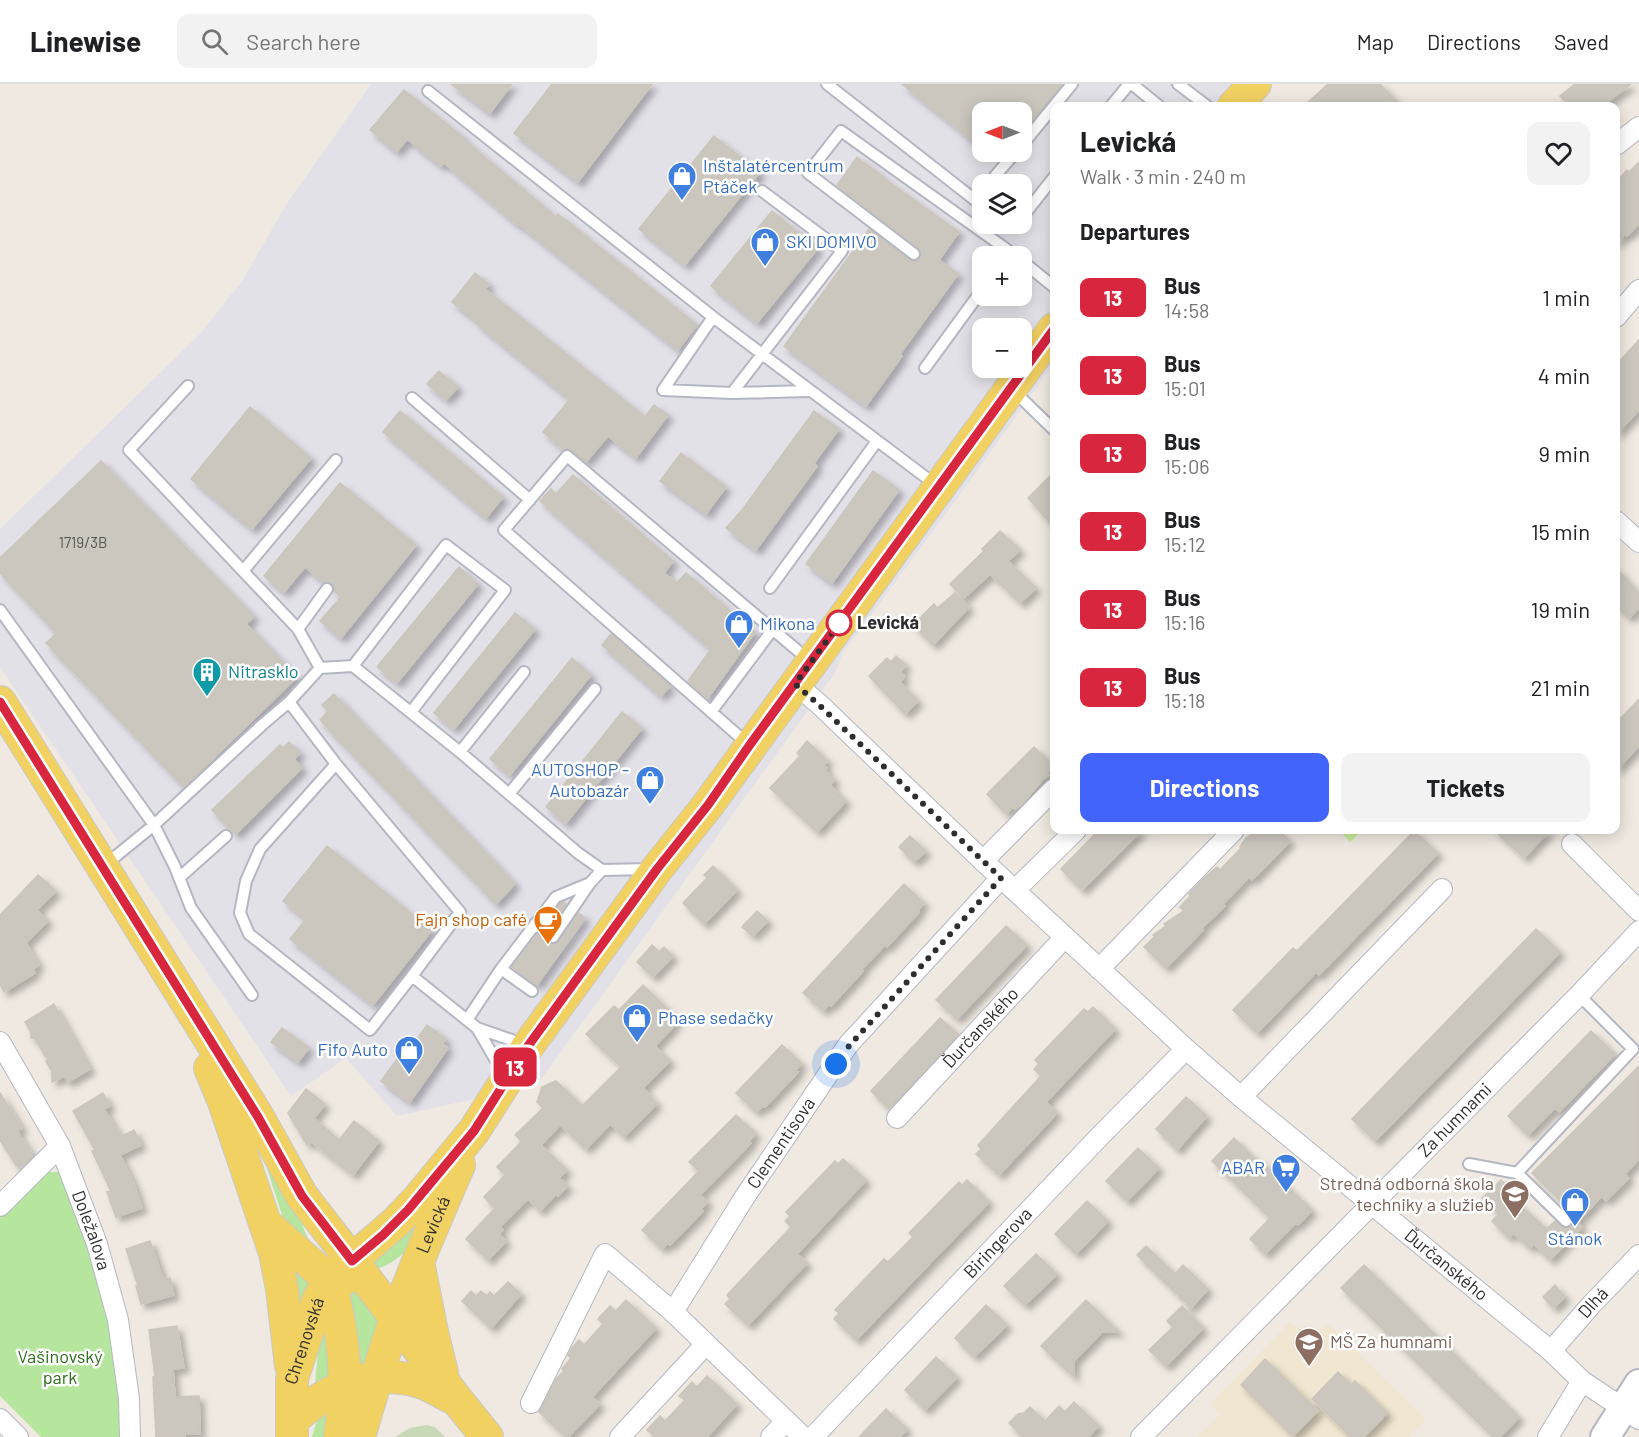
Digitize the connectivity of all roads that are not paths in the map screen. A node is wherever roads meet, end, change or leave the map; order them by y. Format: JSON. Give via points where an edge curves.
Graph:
{"nodes":[{"id":1,"x":827,"y":84,"type":"edge"},
{"id":2,"x":1072,"y":84,"type":"edge"},
{"id":3,"x":1131,"y":84,"type":"edge"},
{"id":4,"x":1179,"y":84,"type":"edge"},
{"id":5,"x":1255,"y":84,"type":"edge"},
{"id":6,"x":428,"y":91,"type":"dead end"},
{"id":7,"x":1057,"y":102,"type":"edge"},
{"id":8,"x":1115,"y":102,"type":"edge"},
{"id":9,"x":1154,"y":102,"type":"edge"},
{"id":10,"x":1202,"y":102,"type":"edge"},
{"id":11,"x":1238,"y":102,"type":"edge"},
{"id":12,"x":1050,"y":111,"type":"edge"},
{"id":13,"x":1639,"y":127,"type":"edge"},
{"id":14,"x":1032,"y":133,"type":"edge"},
{"id":15,"x":1620,"y":142,"type":"edge"},
{"id":16,"x":1007,"y":162,"type":"edge"},
{"id":17,"x":997,"y":174,"type":"edge"},
{"id":18,"x":1050,"y":182,"type":"edge"},
{"id":19,"x":762,"y":191,"type":"dead end"},
{"id":20,"x":972,"y":198,"type":"edge"},
{"id":21,"x":1032,"y":205,"type":"edge"},
{"id":22,"x":999,"y":246,"type":"edge"},
{"id":23,"x":914,"y":254,"type":"dead end"},
{"id":24,"x":1032,"y":269,"type":"edge"},
{"id":25,"x":1050,"y":284,"type":"edge"},
{"id":26,"x":1639,"y":290,"type":"edge"},
{"id":27,"x":972,"y":304,"type":"edge"},
{"id":28,"x":1620,"y":312,"type":"edge"},
{"id":29,"x":713,"y":317,"type":"junction"},
{"id":30,"x":1050,"y":334,"type":"edge"},
{"id":31,"x":762,"y":355,"type":"junction"},
{"id":32,"x":925,"y":368,"type":"dead end"},
{"id":33,"x":188,"y":386,"type":"dead end"},
{"id":34,"x":810,"y":391,"type":"junction"},
{"id":35,"x":732,"y":393,"type":"junction"},
{"id":36,"x":1020,"y":397,"type":"dead end"},
{"id":37,"x":412,"y":398,"type":"dead end"},
{"id":38,"x":1050,"y":426,"type":"edge"},
{"id":39,"x":876,"y":441,"type":"junction"},
{"id":40,"x":336,"y":460,"type":"dead end"},
{"id":41,"x":938,"y":487,"type":"junction"},
{"id":42,"x":530,"y":500,"type":"junction"},
{"id":43,"x":1620,"y":525,"type":"edge"},
{"id":44,"x":1639,"y":542,"type":"edge"},
{"id":45,"x":243,"y":571,"type":"junction"},
{"id":46,"x":770,"y":588,"type":"dead end"},
{"id":47,"x":327,"y":589,"type":"dead end"},
{"id":48,"x":0,"y":610,"type":"edge"},
{"id":49,"x":298,"y":629,"type":"junction"},
{"id":50,"x":773,"y":630,"type":"junction"},
{"id":51,"x":352,"y":666,"type":"junction"},
{"id":52,"x":320,"y":668,"type":"junction"},
{"id":53,"x":524,"y":672,"type":"dead end"},
{"id":54,"x":803,"y":673,"type":"junction"},
{"id":55,"x":596,"y":689,"type":"dead end"},
{"id":56,"x":0,"y":702,"type":"edge"},
{"id":57,"x":289,"y":702,"type":"junction"},
{"id":58,"x":411,"y":712,"type":"junction"},
{"id":59,"x":711,"y":712,"type":"junction"},
{"id":60,"x":749,"y":746,"type":"junction"},
{"id":61,"x":460,"y":752,"type":"junction"},
{"id":62,"x":336,"y":764,"type":"junction"},
{"id":63,"x":1050,"y":793,"type":"edge"},
{"id":64,"x":509,"y":794,"type":"junction"},
{"id":65,"x":154,"y":825,"type":"junction"},
{"id":66,"x":1071,"y":834,"type":"edge"},
{"id":67,"x":1230,"y":834,"type":"edge"},
{"id":68,"x":226,"y":836,"type":"dead end"},
{"id":69,"x":1572,"y":844,"type":"dead end"},
{"id":70,"x":983,"y":861,"type":"junction"},
{"id":71,"x":102,"y":867,"type":"junction"},
{"id":72,"x":657,"y":869,"type":"junction"},
{"id":73,"x":602,"y":870,"type":"junction"},
{"id":74,"x":179,"y":878,"type":"junction"},
{"id":75,"x":590,"y":883,"type":"junction"},
{"id":76,"x":1008,"y":884,"type":"junction"},
{"id":77,"x":1442,"y":889,"type":"dead end"},
{"id":78,"x":1639,"y":911,"type":"edge"},
{"id":79,"x":535,"y":924,"type":"junction"},
{"id":80,"x":1639,"y":931,"type":"edge"},
{"id":81,"x":1065,"y":937,"type":"junction"},
{"id":82,"x":501,"y":969,"type":"junction"},
{"id":83,"x":1099,"y":969,"type":"junction"},
{"id":84,"x":412,"y":976,"type":"junction"},
{"id":85,"x":175,"y":984,"type":"junction"},
{"id":86,"x":532,"y":991,"type":"dead end"},
{"id":87,"x":252,"y":995,"type":"dead end"},
{"id":88,"x":1579,"y":995,"type":"junction"},
{"id":89,"x":467,"y":1020,"type":"junction"},
{"id":90,"x":477,"y":1028,"type":"junction"},
{"id":91,"x":0,"y":1042,"type":"edge"},
{"id":92,"x":528,"y":1046,"type":"junction"},
{"id":93,"x":1186,"y":1049,"type":"junction"},
{"id":94,"x":508,"y":1077,"type":"junction"},
{"id":95,"x":1241,"y":1097,"type":"junction"},
{"id":96,"x":897,"y":1118,"type":"dead end"},
{"id":97,"x":474,"y":1131,"type":"junction"},
{"id":98,"x":60,"y":1146,"type":"junction"},
{"id":99,"x":1470,"y":1164,"type":"dead end"},
{"id":100,"x":1516,"y":1173,"type":"junction"},
{"id":101,"x":1372,"y":1205,"type":"junction"},
{"id":102,"x":0,"y":1206,"type":"edge"},
{"id":103,"x":1566,"y":1221,"type":"dead end"},
{"id":104,"x":265,"y":1224,"type":"junction"},
{"id":105,"x":1639,"y":1255,"type":"edge"},
{"id":106,"x":418,"y":1262,"type":"junction"},
{"id":107,"x":349,"y":1273,"type":"junction"},
{"id":108,"x":673,"y":1312,"type":"junction"},
{"id":109,"x":396,"y":1319,"type":"junction"},
{"id":110,"x":705,"y":1344,"type":"junction"},
{"id":111,"x":1551,"y":1351,"type":"junction"},
{"id":112,"x":376,"y":1378,"type":"junction"},
{"id":113,"x":292,"y":1379,"type":"junction"},
{"id":114,"x":1582,"y":1381,"type":"junction"},
{"id":115,"x":1639,"y":1384,"type":"edge"},
{"id":116,"x":345,"y":1385,"type":"junction"},
{"id":117,"x":457,"y":1400,"type":"junction"},
{"id":118,"x":531,"y":1403,"type":"dead end"},
{"id":119,"x":1631,"y":1413,"type":"edge"},
{"id":120,"x":0,"y":1419,"type":"edge"},
{"id":121,"x":786,"y":1421,"type":"junction"},
{"id":122,"x":292,"y":1428,"type":"edge"},
{"id":123,"x":18,"y":1437,"type":"edge"},
{"id":124,"x":130,"y":1437,"type":"edge"},
{"id":125,"x":340,"y":1437,"type":"edge"},
{"id":126,"x":359,"y":1437,"type":"edge"},
{"id":127,"x":487,"y":1437,"type":"edge"},
{"id":128,"x":620,"y":1437,"type":"edge"},
{"id":129,"x":771,"y":1437,"type":"edge"},
{"id":130,"x":804,"y":1437,"type":"edge"},
{"id":131,"x":813,"y":1437,"type":"edge"},
{"id":132,"x":1141,"y":1437,"type":"edge"},
{"id":133,"x":1548,"y":1437,"type":"edge"},
{"id":134,"x":1605,"y":1437,"type":"edge"}],
"edges":[{"from":1,"to":20,"type":"lane"},
{"from":2,"to":7,"type":"lane"},
{"from":3,"to":8,"type":"lane"},
{"from":3,"to":9,"type":"lane"},
{"from":4,"to":10,"type":"lane"},
{"from":5,"to":11,"type":"main road"},
{"from":6,"to":29,"type":"lane"},
{"from":12,"to":14,"type":"lane"},
{"from":13,"to":15,"type":"street"},
{"from":16,"to":17,"type":"lane"},
{"from":18,"to":21,"type":"lane"},
{"from":19,"to":31,"type":"lane","via":[[842,250]]},
{"from":22,"to":23,"type":"lane","via":[[841,131],[808,172]]},
{"from":24,"to":25,"type":"lane"},
{"from":26,"to":28,"type":"street"},
{"from":27,"to":32,"type":"lane"},
{"from":29,"to":31,"type":"lane"},
{"from":29,"to":35,"type":"lane","via":[[663,390]]},
{"from":30,"to":41,"type":"main road","name":"Levická"},
{"from":31,"to":34,"type":"lane"},
{"from":31,"to":35,"type":"lane"},
{"from":33,"to":45,"type":"lane","via":[[129,450]]},
{"from":34,"to":35,"type":"lane"},
{"from":34,"to":39,"type":"lane"},
{"from":36,"to":38,"type":"lane"},
{"from":37,"to":42,"type":"lane"},
{"from":39,"to":41,"type":"lane"},
{"from":39,"to":46,"type":"lane"},
{"from":40,"to":45,"type":"lane"},
{"from":41,"to":54,"type":"main road","name":"Levická"},
{"from":42,"to":50,"type":"lane","via":[[567,456]]},
{"from":42,"to":59,"type":"lane","via":[[504,530]]},
{"from":43,"to":44,"type":"street"},
{"from":45,"to":49,"type":"lane"},
{"from":47,"to":49,"type":"lane"},
{"from":48,"to":65,"type":"lane"},
{"from":49,"to":52,"type":"lane"},
{"from":50,"to":54,"type":"lane"},
{"from":50,"to":59,"type":"lane"},
{"from":51,"to":52,"type":"lane"},
{"from":51,"to":58,"type":"lane"},
{"from":51,"to":58,"type":"lane","via":[[446,545],[505,590]]},
{"from":52,"to":57,"type":"lane"},
{"from":53,"to":61,"type":"lane"},
{"from":54,"to":60,"type":"main road","name":"Levická"},
{"from":54,"to":70,"type":"street","name":"Ďurčanského","via":[[818,704]]},
{"from":55,"to":64,"type":"lane"},
{"from":56,"to":71,"type":"main road"},
{"from":57,"to":62,"type":"lane"},
{"from":57,"to":65,"type":"lane"},
{"from":58,"to":61,"type":"lane"},
{"from":59,"to":60,"type":"lane"},
{"from":60,"to":72,"type":"main road","name":"Levická"},
{"from":61,"to":64,"type":"lane"},
{"from":62,"to":84,"type":"lane","via":[[460,912]]},
{"from":62,"to":84,"type":"lane","via":[[260,849],[246,881],[240,913],[249,934],[370,1030]]},
{"from":63,"to":70,"type":"street"},
{"from":64,"to":73,"type":"lane"},
{"from":65,"to":71,"type":"lane"},
{"from":65,"to":74,"type":"lane"},
{"from":66,"to":76,"type":"street","name":"Clementisova"},
{"from":67,"to":83,"type":"street"},
{"from":68,"to":74,"type":"lane"},
{"from":69,"to":78,"type":"street"},
{"from":70,"to":76,"type":"street","name":"Ďurčanského"},
{"from":71,"to":85,"type":"main road"},
{"from":72,"to":73,"type":"lane"},
{"from":72,"to":92,"type":"main road","name":"Levická"},
{"from":73,"to":75,"type":"lane"},
{"from":74,"to":87,"type":"lane","via":[[190,908]]},
{"from":75,"to":79,"type":"lane","via":[[556,897]]},
{"from":75,"to":79,"type":"lane","via":[[553,937]]},
{"from":76,"to":81,"type":"street","name":"Ďurčanského"},
{"from":76,"to":108,"type":"street","name":"Clementisova","via":[[849,1046],[746,1195]]},
{"from":77,"to":95,"type":"street"},
{"from":79,"to":82,"type":"lane"},
{"from":80,"to":88,"type":"street","name":"Za humnami"},
{"from":81,"to":83,"type":"street","name":"Ďurčanského"},
{"from":81,"to":96,"type":"street","name":"Ďurčanského"},
{"from":82,"to":86,"type":"lane"},
{"from":82,"to":89,"type":"lane"},
{"from":83,"to":93,"type":"street","name":"Ďurčanského"},
{"from":84,"to":89,"type":"lane"},
{"from":85,"to":104,"type":"main road","via":[[224,1102]]},
{"from":85,"to":107,"type":"main road"},
{"from":88,"to":100,"type":"lane","via":[[1633,1050]]},
{"from":88,"to":101,"type":"street","name":"Za humnami"},
{"from":89,"to":90,"type":"lane"},
{"from":90,"to":92,"type":"lane"},
{"from":90,"to":94,"type":"lane"},
{"from":91,"to":98,"type":"street","name":"Doležalova"},
{"from":92,"to":94,"type":"main road","name":"Levická"},
{"from":93,"to":95,"type":"street","name":"Ďurčanského"},
{"from":93,"to":131,"type":"street","name":"Biringerova"},
{"from":94,"to":97,"type":"main road","name":"Levická"},
{"from":95,"to":101,"type":"street","name":"Ďurčanského"},
{"from":97,"to":106,"type":"main road","name":"Levická"},
{"from":97,"to":107,"type":"main road","name":"Levická"},
{"from":98,"to":102,"type":"street"},
{"from":98,"to":124,"type":"street","name":"Doležalova","via":[[97,1244],[118,1320]]},
{"from":99,"to":100,"type":"lane"},
{"from":100,"to":103,"type":"lane"},
{"from":101,"to":111,"type":"street","name":"Ďurčanského"},
{"from":101,"to":132,"type":"street","name":"Za humnami"},
{"from":104,"to":107,"type":"main road"},
{"from":104,"to":113,"type":"main road","via":[[282,1289]]},
{"from":105,"to":111,"type":"street","name":"Dlhá"},
{"from":106,"to":107,"type":"main road","via":[[395,1272]]},
{"from":106,"to":109,"type":"main road","name":"Levická"},
{"from":106,"to":117,"type":"main road","via":[[441,1370]]},
{"from":107,"to":109,"type":"main road"},
{"from":107,"to":113,"type":"main road","name":"Chrenovská","via":[[318,1300]]},
{"from":107,"to":116,"type":"main road","via":[[339,1329]]},
{"from":108,"to":110,"type":"street"},
{"from":108,"to":118,"type":"street","via":[[605,1254]]},
{"from":109,"to":112,"type":"main road"},
{"from":109,"to":117,"type":"main road"},
{"from":110,"to":121,"type":"street"},
{"from":110,"to":128,"type":"street"},
{"from":111,"to":114,"type":"street","name":"Ďurčanského"},
{"from":112,"to":116,"type":"main road"},
{"from":112,"to":117,"type":"main road","via":[[417,1381]]},
{"from":112,"to":126,"type":"main road"},
{"from":113,"to":122,"type":"main road","name":"Chrenovská"},
{"from":114,"to":119,"type":"street","name":"Ďurčanského"},
{"from":114,"to":133,"type":"street"},
{"from":115,"to":119,"type":"street"},
{"from":116,"to":122,"type":"main road","via":[[304,1410]]},
{"from":116,"to":125,"type":"main road"},
{"from":117,"to":127,"type":"main road"},
{"from":119,"to":134,"type":"street"},
{"from":120,"to":123,"type":"street"},
{"from":121,"to":129,"type":"street"},
{"from":121,"to":130,"type":"street"}]}
